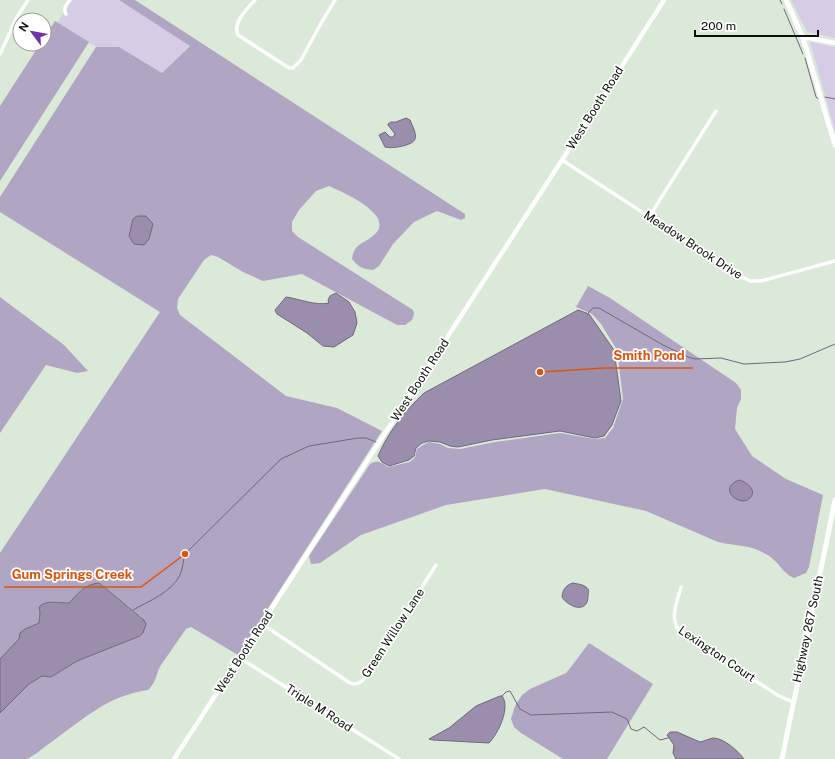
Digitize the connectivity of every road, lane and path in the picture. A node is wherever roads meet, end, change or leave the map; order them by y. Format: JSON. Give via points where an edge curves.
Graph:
{"nodes":[{"id":1,"x":28,"y":0,"type":"edge"},
{"id":2,"x":70,"y":0,"type":"edge"},
{"id":3,"x":255,"y":0,"type":"edge"},
{"id":4,"x":335,"y":0,"type":"edge"},
{"id":5,"x":664,"y":0,"type":"edge"},
{"id":6,"x":786,"y":0,"type":"edge"},
{"id":7,"x":66,"y":14,"type":"dead end"},
{"id":8,"x":803,"y":38,"type":"junction"},
{"id":9,"x":835,"y":43,"type":"edge"},
{"id":10,"x":0,"y":54,"type":"edge"},
{"id":11,"x":716,"y":111,"type":"dead end"},
{"id":12,"x":835,"y":145,"type":"edge"},
{"id":13,"x":562,"y":160,"type":"junction"},
{"id":14,"x":649,"y":217,"type":"junction"},
{"id":15,"x":835,"y":261,"type":"edge"},
{"id":16,"x":835,"y":500,"type":"edge"},
{"id":17,"x":436,"y":565,"type":"dead end"},
{"id":18,"x":681,"y":587,"type":"dead end"},
{"id":19,"x":262,"y":624,"type":"junction"},
{"id":20,"x":240,"y":658,"type":"junction"},
{"id":21,"x":793,"y":702,"type":"junction"},
{"id":22,"x":174,"y":759,"type":"edge"},
{"id":23,"x":399,"y":759,"type":"edge"},
{"id":24,"x":782,"y":759,"type":"edge"}],
"edges":[{"from":1,"to":10,"type":"street","via":[[16,18]]},
{"from":2,"to":7,"type":"street","via":[[65,7]]},
{"from":3,"to":4,"type":"street","via":[[237,24],[236,31],[238,35],[288,68],[293,68],[301,60]]},
{"from":5,"to":13,"type":"street","name":"West Booth Road"},
{"from":6,"to":8,"type":"main road"},
{"from":8,"to":9,"type":"street"},
{"from":8,"to":12,"type":"main road"},
{"from":11,"to":14,"type":"street"},
{"from":13,"to":14,"type":"street","name":"Meadow Brook Drive"},
{"from":13,"to":19,"type":"street","name":"West Booth Road"},
{"from":14,"to":15,"type":"street","name":"Meadow Brook Drive","via":[[750,281],[770,279]]},
{"from":16,"to":21,"type":"main road","name":"Highway 267 South"},
{"from":17,"to":19,"type":"street","name":"Green Willow Lane","via":[[359,683],[353,684]]},
{"from":18,"to":21,"type":"street","name":"Lexington Court","via":[[674,614],[675,626],[680,632],[779,696]]},
{"from":19,"to":20,"type":"street","name":"West Booth Road"},
{"from":20,"to":22,"type":"street","name":"West Booth Road"},
{"from":20,"to":23,"type":"street","name":"Triple M Road"},
{"from":21,"to":24,"type":"main road","name":"Highway 267 South"}]}
